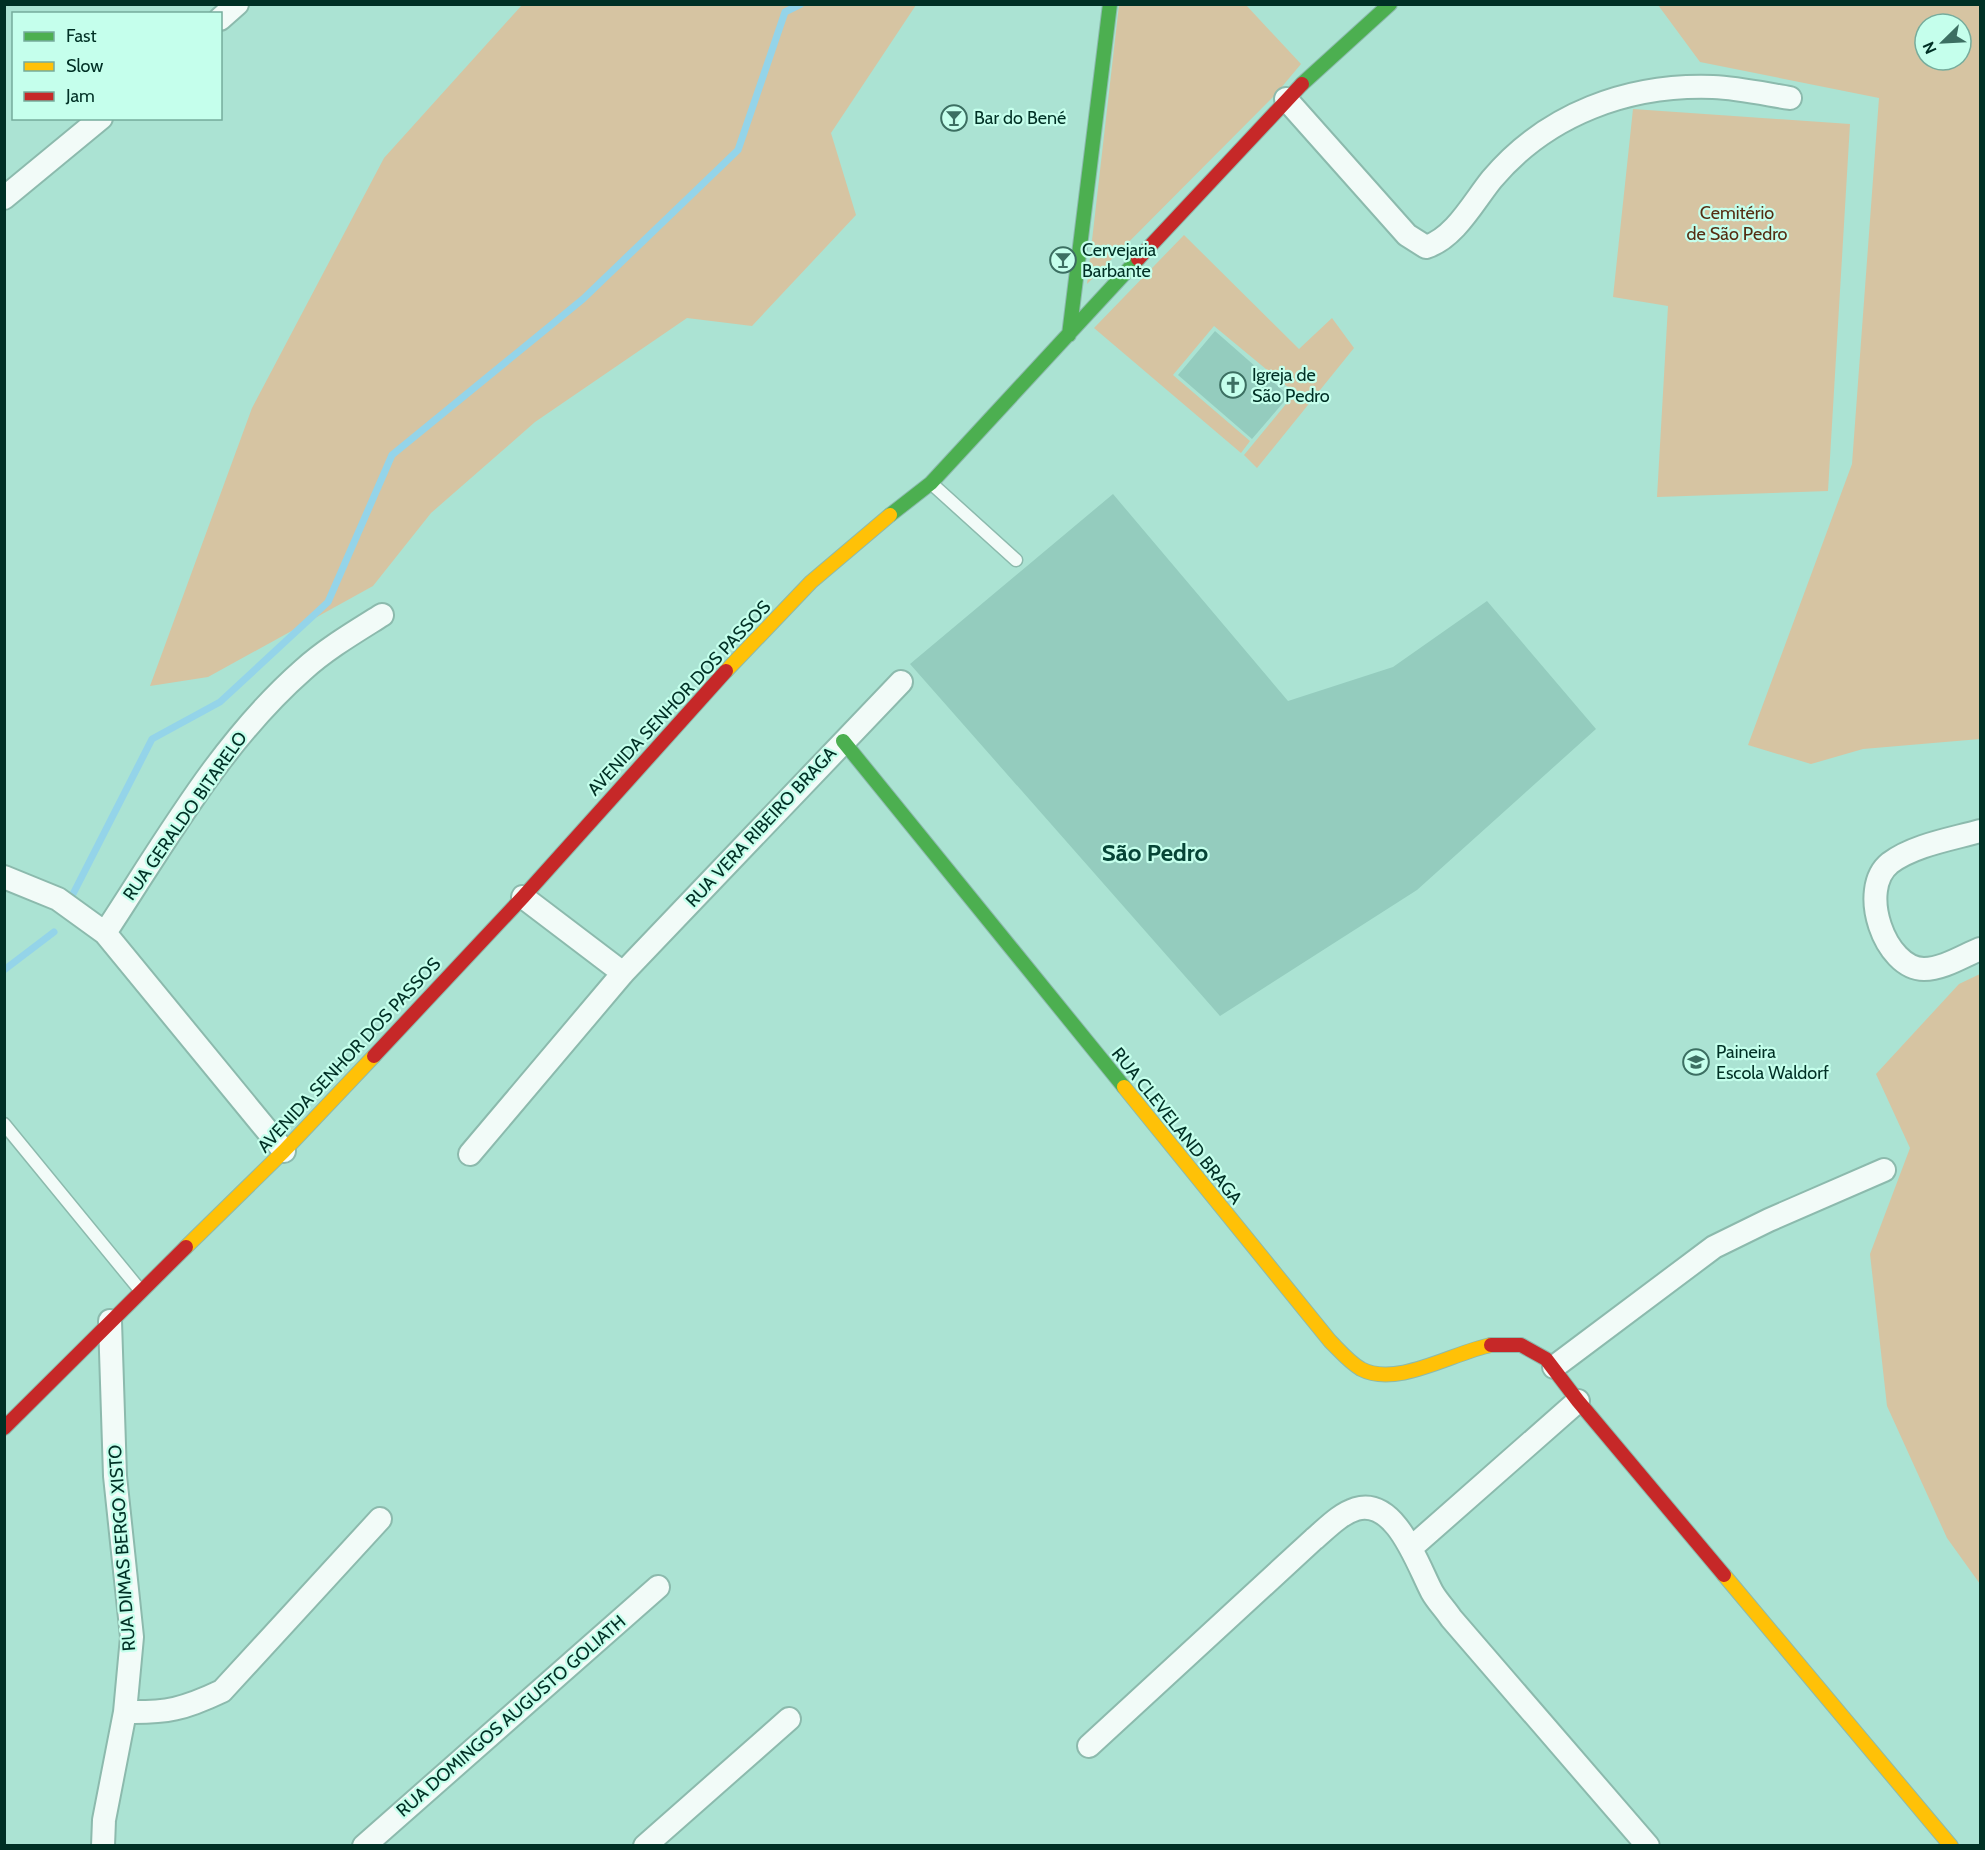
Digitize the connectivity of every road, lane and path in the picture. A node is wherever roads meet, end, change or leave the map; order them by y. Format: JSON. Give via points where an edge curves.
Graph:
{"nodes":[{"id":1,"x":237,"y":4,"type":"edge"},
{"id":2,"x":1110,"y":4,"type":"edge"},
{"id":3,"x":1390,"y":4,"type":"edge"},
{"id":4,"x":222,"y":17,"type":"edge"},
{"id":5,"x":1790,"y":98,"type":"dead end"},
{"id":6,"x":1286,"y":99,"type":"junction"},
{"id":7,"x":98,"y":120,"type":"edge"},
{"id":8,"x":8,"y":188,"type":"edge"},
{"id":9,"x":1069,"y":335,"type":"junction"},
{"id":10,"x":931,"y":483,"type":"junction"},
{"id":11,"x":1016,"y":560,"type":"dead end"},
{"id":12,"x":382,"y":615,"type":"dead end"},
{"id":13,"x":901,"y":682,"type":"dead end"},
{"id":14,"x":843,"y":741,"type":"junction"},
{"id":15,"x":1980,"y":831,"type":"edge"},
{"id":16,"x":4,"y":877,"type":"edge"},
{"id":17,"x":523,"y":897,"type":"junction"},
{"id":18,"x":105,"y":933,"type":"junction"},
{"id":19,"x":1980,"y":949,"type":"edge"},
{"id":20,"x":622,"y":973,"type":"junction"},
{"id":21,"x":4,"y":1124,"type":"edge"},
{"id":22,"x":284,"y":1151,"type":"junction"},
{"id":23,"x":470,"y":1154,"type":"dead end"},
{"id":24,"x":1884,"y":1170,"type":"dead end"},
{"id":25,"x":140,"y":1291,"type":"junction"},
{"id":26,"x":110,"y":1321,"type":"junction"},
{"id":27,"x":1554,"y":1367,"type":"junction"},
{"id":28,"x":1578,"y":1401,"type":"junction"},
{"id":29,"x":4,"y":1428,"type":"edge"},
{"id":30,"x":380,"y":1519,"type":"dead end"},
{"id":31,"x":1411,"y":1548,"type":"junction"},
{"id":32,"x":658,"y":1587,"type":"dead end"},
{"id":33,"x":125,"y":1712,"type":"junction"},
{"id":34,"x":789,"y":1719,"type":"dead end"},
{"id":35,"x":1089,"y":1746,"type":"dead end"},
{"id":36,"x":103,"y":1845,"type":"edge"},
{"id":37,"x":364,"y":1845,"type":"edge"},
{"id":38,"x":645,"y":1845,"type":"edge"},
{"id":39,"x":1648,"y":1845,"type":"edge"},
{"id":40,"x":1951,"y":1845,"type":"edge"}],
"edges":[{"from":1,"to":4,"type":"street"},
{"from":2,"to":9,"type":"street"},
{"from":3,"to":6,"type":"street","name":"AVENIDA SENHOR DOS PASSOS"},
{"from":5,"to":6,"type":"street","via":[[1714,87],[1668,88],[1617,98],[1576,113],[1516,152],[1445,237],[1426,247],[1407,235]]},
{"from":6,"to":9,"type":"street","name":"AVENIDA SENHOR DOS PASSOS"},
{"from":7,"to":8,"type":"street"},
{"from":9,"to":10,"type":"street","name":"AVENIDA SENHOR DOS PASSOS"},
{"from":10,"to":11,"type":"lane"},
{"from":10,"to":17,"type":"street","name":"AVENIDA SENHOR DOS PASSOS","via":[[811,582],[691,707]]},
{"from":12,"to":18,"type":"street","name":"RUA GERALDO BITARELO","via":[[304,669],[258,714],[224,754]]},
{"from":13,"to":14,"type":"street","name":"RUA VERA RIBEIRO BRAGA"},
{"from":14,"to":20,"type":"street","name":"RUA VERA RIBEIRO BRAGA"},
{"from":14,"to":27,"type":"street","name":"RUA CLEVELAND BRAGA","via":[[1294,1300],[1349,1360],[1369,1372],[1395,1373],[1473,1348],[1521,1344],[1540,1353]]},
{"from":15,"to":19,"type":"street","via":[[1910,852],[1889,864],[1877,877],[1874,895],[1876,915],[1885,937],[1897,955],[1911,966],[1938,967]]},
{"from":16,"to":18,"type":"street","via":[[58,899]]},
{"from":17,"to":20,"type":"street"},
{"from":17,"to":22,"type":"street","name":"AVENIDA SENHOR DOS PASSOS"},
{"from":18,"to":22,"type":"street"},
{"from":20,"to":23,"type":"street","name":"RUA VERA RIBEIRO BRAGA"},
{"from":21,"to":25,"type":"lane"},
{"from":22,"to":25,"type":"street","name":"AVENIDA SENHOR DOS PASSOS"},
{"from":24,"to":27,"type":"street","via":[[1714,1247]]},
{"from":25,"to":26,"type":"street","name":"AVENIDA SENHOR DOS PASSOS"},
{"from":26,"to":29,"type":"street","name":"AVENIDA SENHOR DOS PASSOS"},
{"from":26,"to":33,"type":"street","name":"RUA DIMAS BERGO XISTO","via":[[115,1476],[132,1637]]},
{"from":27,"to":28,"type":"street","name":"RUA CLEVELAND BRAGA"},
{"from":28,"to":31,"type":"street"},
{"from":28,"to":40,"type":"street","name":"RUA CLEVELAND BRAGA"},
{"from":30,"to":33,"type":"street","via":[[222,1691],[191,1706],[159,1713]]},
{"from":31,"to":35,"type":"street","via":[[1400,1529],[1370,1508],[1356,1509],[1338,1519]]},
{"from":31,"to":39,"type":"street","via":[[1433,1595],[1451,1618]]},
{"from":32,"to":37,"type":"street","name":"RUA DOMINGOS AUGUSTO GOLIATH"},
{"from":33,"to":36,"type":"street","name":"RUA DIMAS BERGO XISTO","via":[[104,1820]]},
{"from":34,"to":38,"type":"street"}]}
